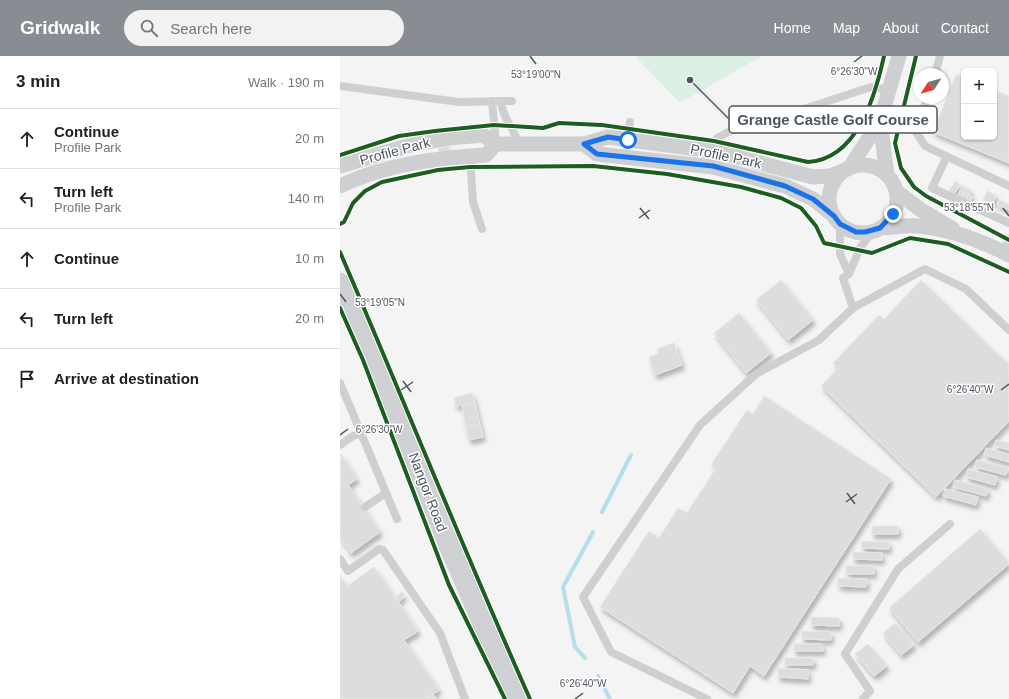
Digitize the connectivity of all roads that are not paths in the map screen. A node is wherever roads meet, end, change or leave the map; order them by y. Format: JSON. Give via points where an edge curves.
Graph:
{"nodes":[{"id":1,"x":899,"y":56,"type":"edge"},
{"id":2,"x":940,"y":56,"type":"edge"},
{"id":3,"x":937,"y":68,"type":"edge"},
{"id":4,"x":340,"y":86,"type":"edge"},
{"id":5,"x":889,"y":90,"type":"junction"},
{"id":6,"x":492,"y":101,"type":"junction"},
{"id":7,"x":501,"y":101,"type":"junction"},
{"id":8,"x":512,"y":101,"type":"dead end"},
{"id":9,"x":925,"y":104,"type":"edge"},
{"id":10,"x":880,"y":121,"type":"junction"},
{"id":11,"x":630,"y":122,"type":"dead end"},
{"id":12,"x":628,"y":140,"type":"junction"},
{"id":13,"x":496,"y":144,"type":"junction"},
{"id":14,"x":519,"y":144,"type":"junction"},
{"id":15,"x":584,"y":144,"type":"junction"},
{"id":16,"x":708,"y":151,"type":"junction"},
{"id":17,"x":470,"y":156,"type":"junction"},
{"id":18,"x":947,"y":156,"type":"junction"},
{"id":19,"x":340,"y":166,"type":"edge"},
{"id":20,"x":846,"y":169,"type":"junction"},
{"id":21,"x":887,"y":175,"type":"junction"},
{"id":22,"x":340,"y":186,"type":"edge"},
{"id":23,"x":1009,"y":186,"type":"edge"},
{"id":24,"x":896,"y":191,"type":"junction"},
{"id":25,"x":837,"y":220,"type":"junction"},
{"id":26,"x":1009,"y":223,"type":"edge"},
{"id":27,"x":482,"y":229,"type":"dead end"},
{"id":28,"x":877,"y":229,"type":"junction"},
{"id":29,"x":962,"y":235,"type":"junction"},
{"id":30,"x":1007,"y":248,"type":"edge"},
{"id":31,"x":849,"y":274,"type":"junction"},
{"id":32,"x":340,"y":283,"type":"edge"},
{"id":33,"x":853,"y":308,"type":"junction"},
{"id":34,"x":1009,"y":330,"type":"edge"},
{"id":35,"x":340,"y":385,"type":"edge"},
{"id":36,"x":362,"y":433,"type":"junction"},
{"id":37,"x":340,"y":445,"type":"edge"},
{"id":38,"x":386,"y":493,"type":"junction"},
{"id":39,"x":365,"y":507,"type":"dead end"},
{"id":40,"x":397,"y":519,"type":"dead end"},
{"id":41,"x":950,"y":524,"type":"dead end"},
{"id":42,"x":340,"y":559,"type":"edge"},
{"id":43,"x":465,"y":699,"type":"edge"},
{"id":44,"x":518,"y":699,"type":"edge"},
{"id":45,"x":707,"y":699,"type":"edge"},
{"id":46,"x":863,"y":699,"type":"edge"}],
"edges":[{"from":1,"to":5,"type":"street"},
{"from":2,"to":3,"type":"lane"},
{"from":4,"to":6,"type":"lane","via":[[460,102]]},
{"from":5,"to":10,"type":"street"},
{"from":5,"to":16,"type":"lane","via":[[871,87],[801,110],[740,126],[717,138]]},
{"from":6,"to":7,"type":"lane"},
{"from":6,"to":13,"type":"lane"},
{"from":7,"to":8,"type":"lane"},
{"from":7,"to":14,"type":"lane","via":[[506,120],[514,130]]},
{"from":9,"to":18,"type":"lane","via":[[916,132],[925,146]]},
{"from":10,"to":20,"type":"street"},
{"from":10,"to":21,"type":"street"},
{"from":11,"to":12,"type":"lane"},
{"from":12,"to":15,"type":"street","name":"Profile Park","via":[[608,137]]},
{"from":12,"to":16,"type":"street","name":"Profile Park"},
{"from":13,"to":14,"type":"street","name":"Profile Park"},
{"from":13,"to":17,"type":"street","name":"Profile Park","via":[[486,155]]},
{"from":13,"to":19,"type":"street","name":"Profile Park","via":[[483,135],[449,138],[407,146]]},
{"from":14,"to":15,"type":"street","name":"Profile Park"},
{"from":15,"to":25,"type":"street","name":"Profile Park","via":[[597,154],[713,166],[785,186],[813,199]]},
{"from":16,"to":20,"type":"street","name":"Profile Park","via":[[813,177],[830,176]]},
{"from":17,"to":22,"type":"street","name":"Profile Park","via":[[400,165],[363,175]]},
{"from":17,"to":27,"type":"lane","via":[[473,202]]},
{"from":18,"to":23,"type":"lane"},
{"from":18,"to":26,"type":"lane","via":[[932,188]]},
{"from":20,"to":21,"type":"street","via":[[868,165],[878,168]]},
{"from":20,"to":25,"type":"street","via":[[833,182],[829,197],[830,207]]},
{"from":21,"to":24,"type":"street"},
{"from":24,"to":28,"type":"street","via":[[893,214]]},
{"from":24,"to":29,"type":"street"},
{"from":25,"to":28,"type":"street","via":[[856,232]]},
{"from":25,"to":31,"type":"lane","via":[[840,254]]},
{"from":28,"to":29,"type":"street","via":[[915,226]]},
{"from":28,"to":31,"type":"lane","via":[[860,248]]},
{"from":29,"to":30,"type":"street"},
{"from":31,"to":33,"type":"lane","via":[[843,278]]},
{"from":32,"to":44,"type":"main road","name":"Nangor Road","via":[[388,386],[448,543]]},
{"from":33,"to":34,"type":"lane","via":[[925,269],[966,289]]},
{"from":33,"to":45,"type":"lane","via":[[819,340],[756,374],[700,425],[583,597],[611,652]]},
{"from":35,"to":36,"type":"lane"},
{"from":36,"to":37,"type":"lane"},
{"from":36,"to":38,"type":"lane"},
{"from":38,"to":39,"type":"lane"},
{"from":38,"to":40,"type":"lane"},
{"from":41,"to":46,"type":"lane","via":[[898,569],[845,654],[870,691]]},
{"from":42,"to":43,"type":"lane","via":[[348,571],[380,549],[383,550],[440,633]]}]}
